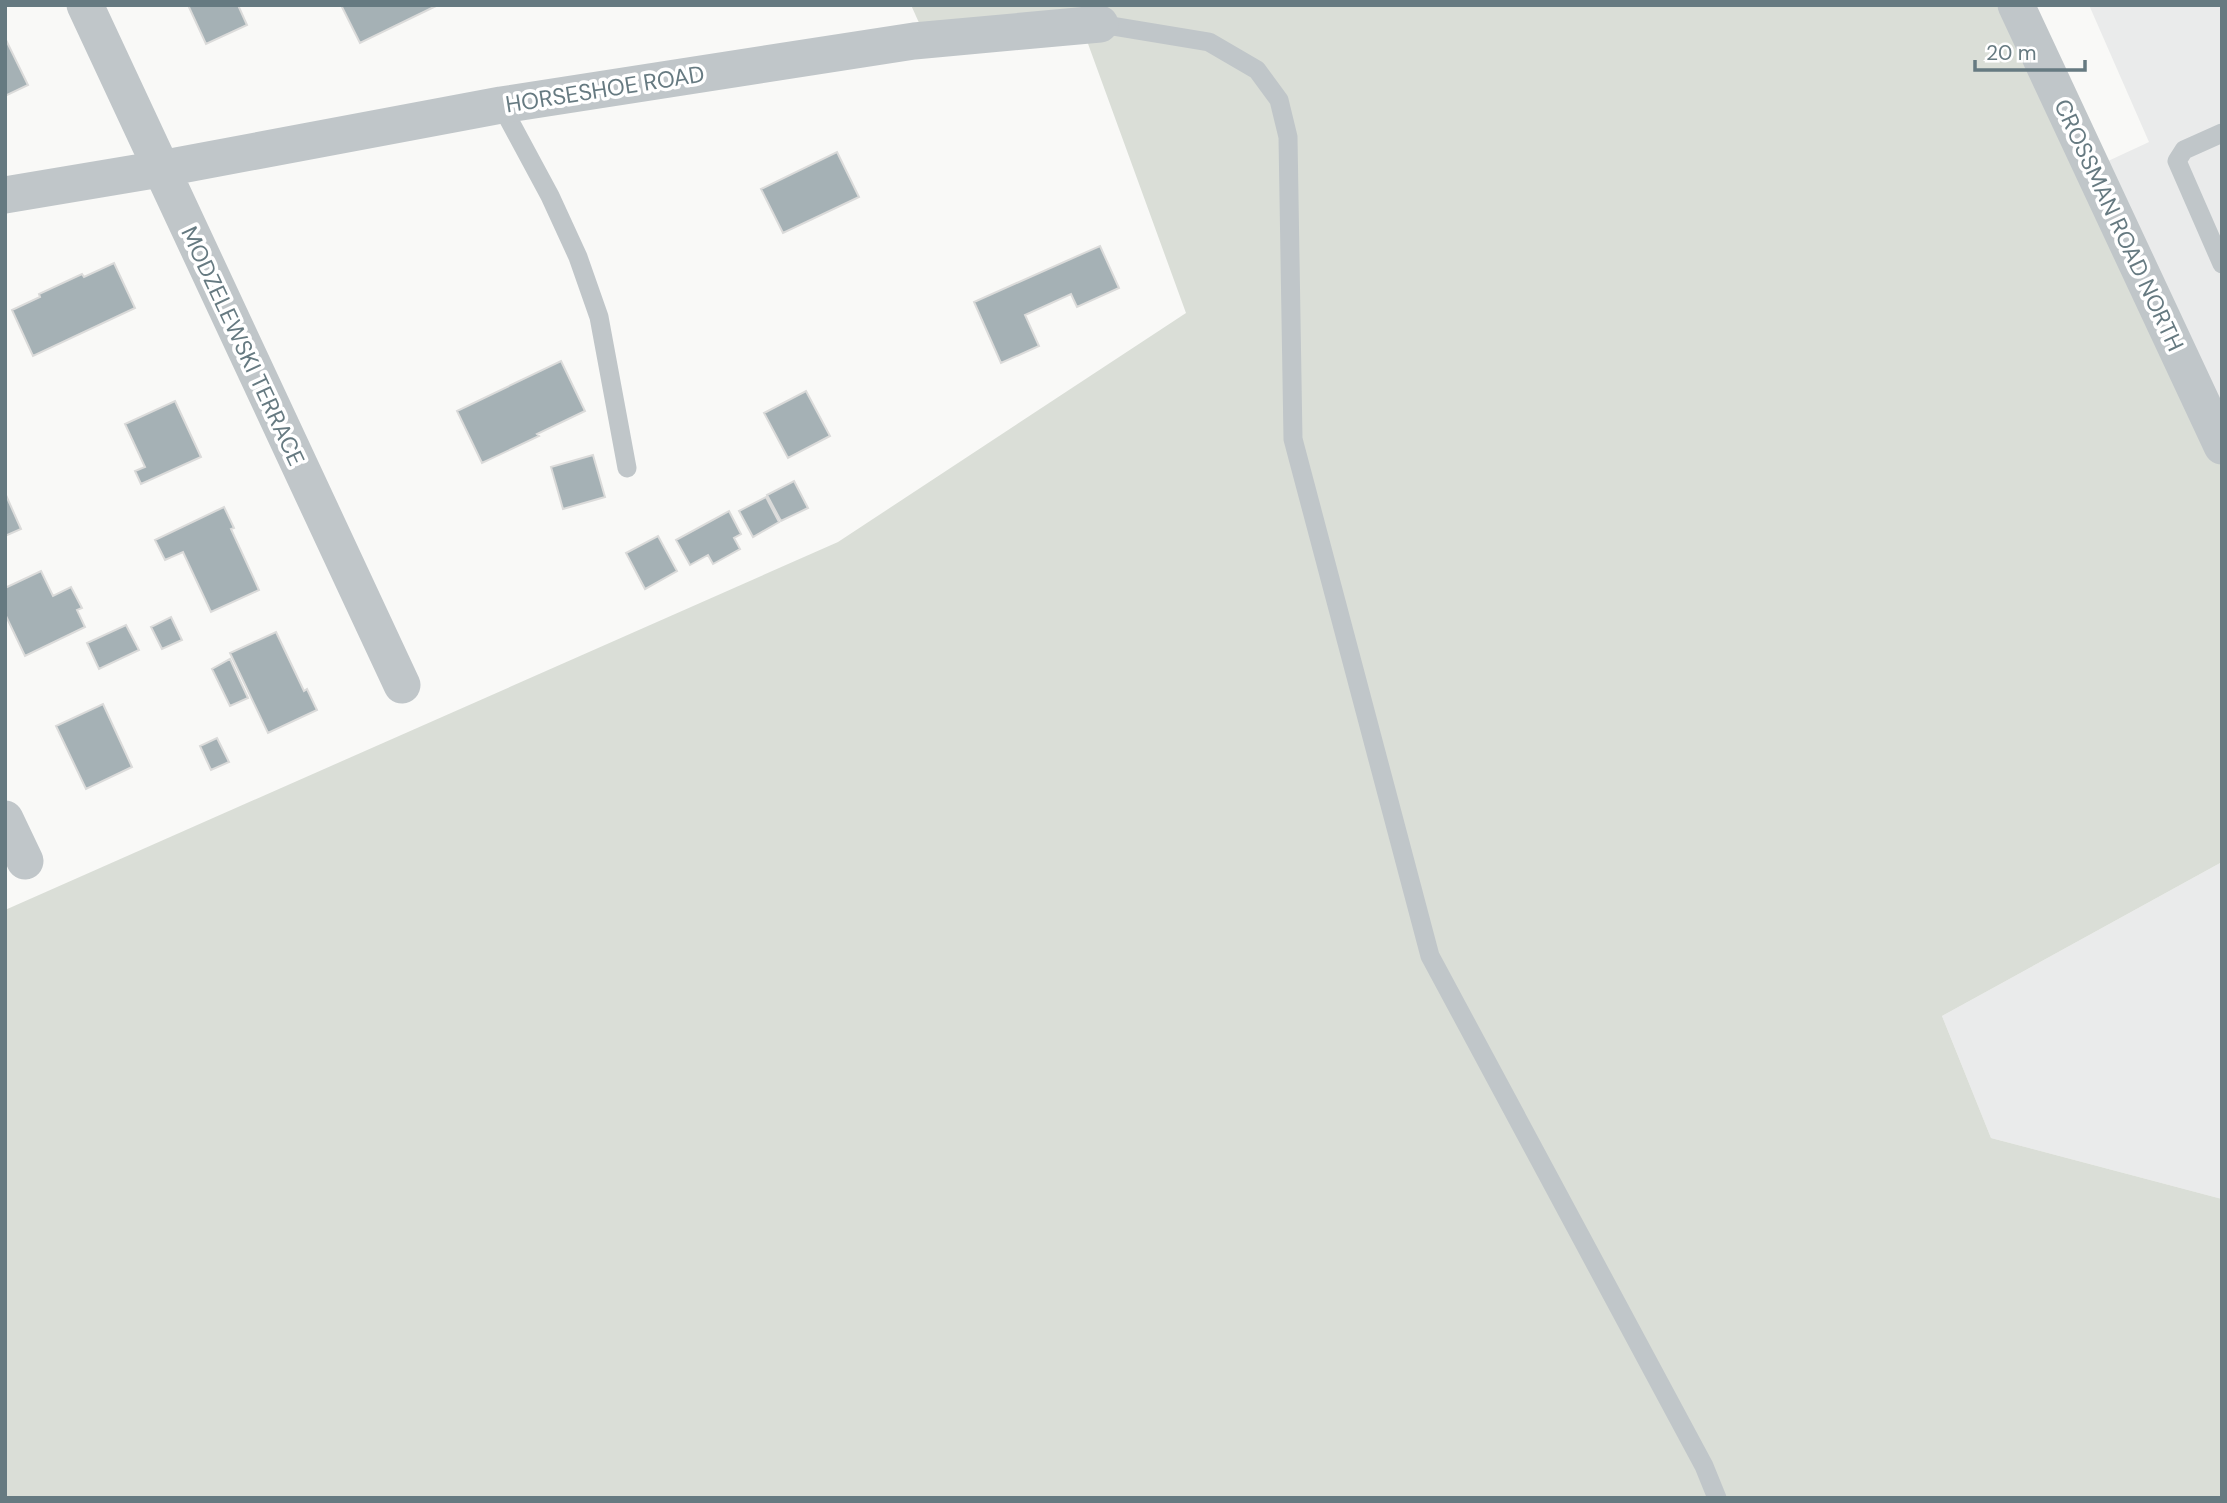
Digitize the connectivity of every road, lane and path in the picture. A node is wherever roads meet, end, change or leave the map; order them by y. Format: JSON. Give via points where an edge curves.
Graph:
{"nodes":[{"id":1,"x":85,"y":5,"type":"edge"},
{"id":2,"x":2016,"y":5,"type":"edge"},
{"id":3,"x":1100,"y":24,"type":"joint"},
{"id":4,"x":501,"y":105,"type":"junction"},
{"id":5,"x":2222,"y":134,"type":"edge"},
{"id":6,"x":160,"y":169,"type":"junction"},
{"id":7,"x":5,"y":195,"type":"edge"},
{"id":8,"x":2222,"y":264,"type":"edge"},
{"id":9,"x":2222,"y":446,"type":"edge"},
{"id":10,"x":627,"y":468,"type":"dead end"},
{"id":11,"x":402,"y":685,"type":"dead end"},
{"id":12,"x":5,"y":819,"type":"edge"},
{"id":13,"x":25,"y":861,"type":"dead end"},
{"id":14,"x":1717,"y":1498,"type":"edge"}],
"edges":[{"from":1,"to":6,"type":"street","name":"MODZELEWSKI TERRACE"},
{"from":2,"to":9,"type":"street","name":"CROSSMAN ROAD NORTH"},
{"from":3,"to":4,"type":"street","name":"HORSESHOE ROAD","via":[[914,41]]},
{"from":3,"to":14,"type":"lane","name":"HORSESHOE ROAD","via":[[1209,42],[1257,70],[1279,100],[1288,137],[1293,439],[1430,956]]},
{"from":4,"to":6,"type":"street","name":"HORSESHOE ROAD"},
{"from":4,"to":10,"type":"lane","via":[[550,196],[599,317]]},
{"from":5,"to":8,"type":"lane","via":[[2184,150],[2177,161]]},
{"from":6,"to":7,"type":"street","name":"HORSESHOE ROAD"},
{"from":6,"to":11,"type":"street","name":"MODZELEWSKI TERRACE"},
{"from":12,"to":13,"type":"street"}]}
